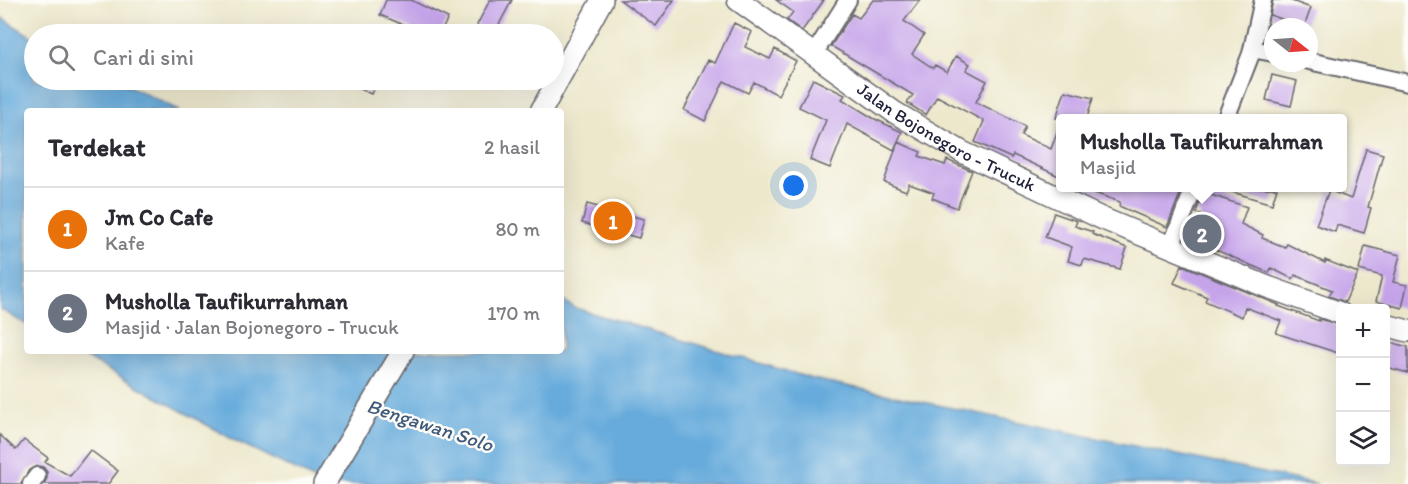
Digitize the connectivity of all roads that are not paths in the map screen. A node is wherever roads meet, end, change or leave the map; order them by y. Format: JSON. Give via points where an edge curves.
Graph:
{"nodes":[{"id":1,"x":602,"y":0,"type":"edge"},
{"id":2,"x":738,"y":0,"type":"edge"},
{"id":3,"x":848,"y":0,"type":"edge"},
{"id":4,"x":1263,"y":0,"type":"edge"},
{"id":5,"x":1252,"y":49,"type":"junction"},
{"id":6,"x":1264,"y":51,"type":"edge"},
{"id":7,"x":814,"y":54,"type":"junction"},
{"id":8,"x":1318,"y":63,"type":"edge"},
{"id":9,"x":564,"y":69,"type":"edge"},
{"id":10,"x":1408,"y":83,"type":"edge"},
{"id":11,"x":553,"y":90,"type":"edge"},
{"id":12,"x":543,"y":108,"type":"edge"},
{"id":13,"x":1228,"y":114,"type":"edge"},
{"id":14,"x":1192,"y":192,"type":"edge"},
{"id":15,"x":1171,"y":246,"type":"junction"},
{"id":16,"x":1336,"y":311,"type":"edge"},
{"id":17,"x":1390,"y":326,"type":"edge"},
{"id":18,"x":1408,"y":331,"type":"edge"},
{"id":19,"x":401,"y":354,"type":"edge"},
{"id":20,"x":324,"y":484,"type":"edge"}],
"edges":[{"from":1,"to":9,"type":"street"},
{"from":2,"to":7,"type":"street","name":"Jalan Bojonegoro - Trucuk"},
{"from":3,"to":7,"type":"street"},
{"from":4,"to":5,"type":"street"},
{"from":5,"to":6,"type":"street"},
{"from":5,"to":13,"type":"street"},
{"from":7,"to":15,"type":"street","name":"Jalan Bojonegoro - Trucuk","via":[[894,112],[962,152],[1101,218]]},
{"from":8,"to":10,"type":"street"},
{"from":11,"to":12,"type":"street"},
{"from":14,"to":15,"type":"street"},
{"from":15,"to":16,"type":"street","name":"Jalan Bojonegoro - Trucuk"},
{"from":17,"to":18,"type":"street"},
{"from":19,"to":20,"type":"street"}]}
